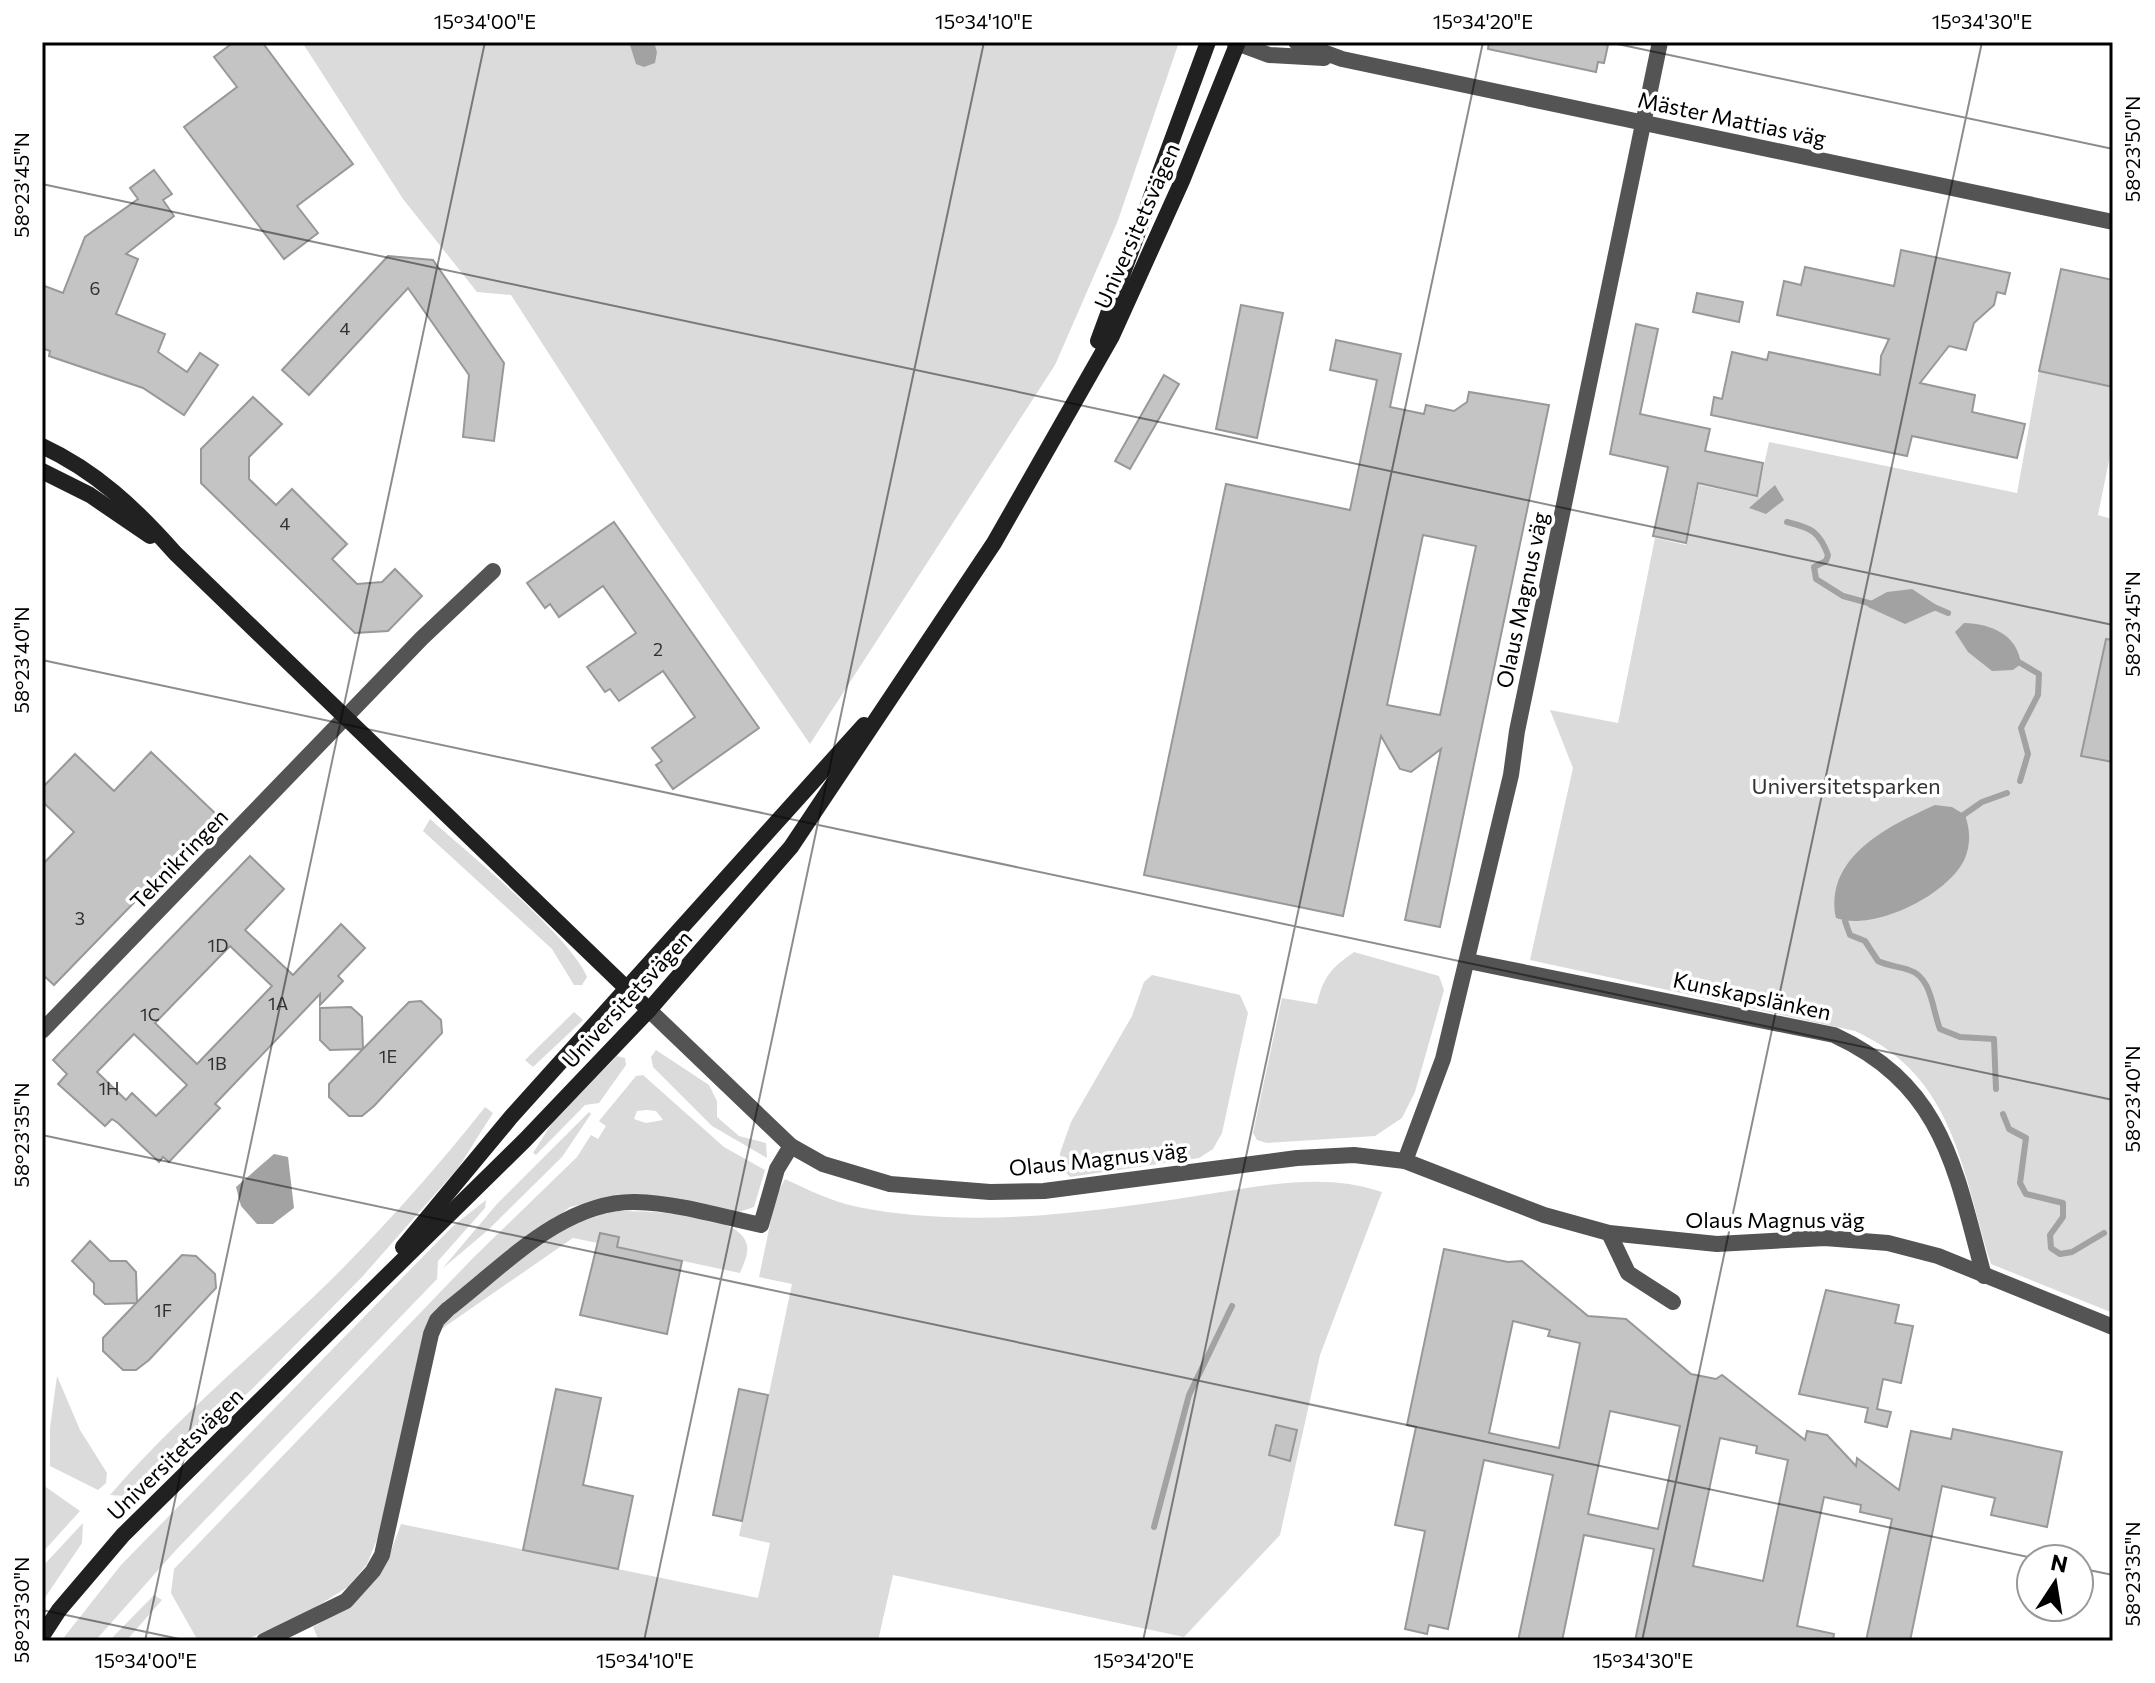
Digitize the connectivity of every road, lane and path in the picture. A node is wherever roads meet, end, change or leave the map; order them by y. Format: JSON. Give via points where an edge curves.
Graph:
{"nodes":[{"id":1,"x":1208,"y":42,"type":"edge"},
{"id":2,"x":1237,"y":42,"type":"edge"},
{"id":3,"x":1296,"y":42,"type":"edge"},
{"id":4,"x":1660,"y":42,"type":"edge"},
{"id":5,"x":1342,"y":59,"type":"junction"},
{"id":6,"x":1644,"y":123,"type":"junction"},
{"id":7,"x":2113,"y":222,"type":"edge"},
{"id":8,"x":1064,"y":422,"type":"junction"},
{"id":9,"x":42,"y":446,"type":"edge"},
{"id":10,"x":42,"y":471,"type":"edge"},
{"id":11,"x":175,"y":553,"type":"junction"},
{"id":12,"x":493,"y":571,"type":"dead end"},
{"id":13,"x":900,"y":685,"type":"junction"},
{"id":14,"x":346,"y":718,"type":"junction"},
{"id":15,"x":1468,"y":961,"type":"junction"},
{"id":16,"x":626,"y":988,"type":"junction"},
{"id":17,"x":649,"y":1010,"type":"junction"},
{"id":18,"x":42,"y":1031,"type":"edge"},
{"id":19,"x":791,"y":1146,"type":"junction"},
{"id":20,"x":1405,"y":1161,"type":"junction"},
{"id":21,"x":1609,"y":1233,"type":"junction"},
{"id":22,"x":1984,"y":1276,"type":"junction"},
{"id":23,"x":1673,"y":1302,"type":"dead end"},
{"id":24,"x":349,"y":1313,"type":"junction"},
{"id":25,"x":2113,"y":1327,"type":"edge"},
{"id":26,"x":42,"y":1636,"type":"edge"},
{"id":27,"x":264,"y":1641,"type":"edge"}],
"edges":[{"from":1,"to":8,"type":"main road","name":"Universitetsvägen","via":[[1121,283]]},
{"from":2,"to":5,"type":"street","name":"Mäster Mattias väg","via":[[1269,55]]},
{"from":2,"to":8,"type":"main road","name":"Universitetsvägen","via":[[1147,262]]},
{"from":3,"to":5,"type":"street","name":"Mäster Mattias väg"},
{"from":4,"to":6,"type":"street","name":"Olaus Magnus väg"},
{"from":5,"to":6,"type":"street","name":"Mäster Mattias väg"},
{"from":6,"to":7,"type":"street","name":"Mäster Mattias väg"},
{"from":6,"to":15,"type":"street","name":"Olaus Magnus väg"},
{"from":8,"to":13,"type":"main road","name":"Universitetsvägen","via":[[994,543]]},
{"from":9,"to":11,"type":"main road","via":[[82,467],[135,508]]},
{"from":10,"to":11,"type":"main road","via":[[90,495]]},
{"from":11,"to":14,"type":"main road"},
{"from":12,"to":14,"type":"street","name":"Teknikringen"},
{"from":13,"to":16,"type":"main road","name":"Universitetsvägen"},
{"from":13,"to":17,"type":"main road","name":"Universitetsvägen","via":[[791,847]]},
{"from":14,"to":16,"type":"main road"},
{"from":14,"to":18,"type":"street","name":"Teknikringen"},
{"from":15,"to":20,"type":"street","name":"Olaus Magnus väg","via":[[1443,1059]]},
{"from":15,"to":22,"type":"street","name":"Kunskapslänken","via":[[1834,1035],[1869,1051],[1929,1110],[1948,1152]]},
{"from":16,"to":17,"type":"main road","name":"Olaus Magnus väg"},
{"from":16,"to":24,"type":"main road","name":"Universitetsvägen"},
{"from":17,"to":19,"type":"street","name":"Olaus Magnus väg"},
{"from":17,"to":24,"type":"main road","name":"Universitetsvägen"},
{"from":19,"to":20,"type":"street","name":"Olaus Magnus väg","via":[[855,1177],[990,1192],[1044,1191],[1297,1158],[1354,1155]]},
{"from":19,"to":27,"type":"street","via":[[777,1169],[761,1225],[658,1204],[600,1206],[563,1220],[448,1309],[431,1334],[389,1534],[373,1571],[346,1601]]},
{"from":20,"to":21,"type":"street","name":"Olaus Magnus väg","via":[[1544,1215]]},
{"from":21,"to":22,"type":"street","name":"Olaus Magnus väg","via":[[1717,1244],[1825,1238],[1888,1243]]},
{"from":21,"to":23,"type":"street","via":[[1628,1273]]},
{"from":22,"to":25,"type":"street"},
{"from":24,"to":26,"type":"main road","name":"Universitetsvägen","via":[[123,1535]]}]}
